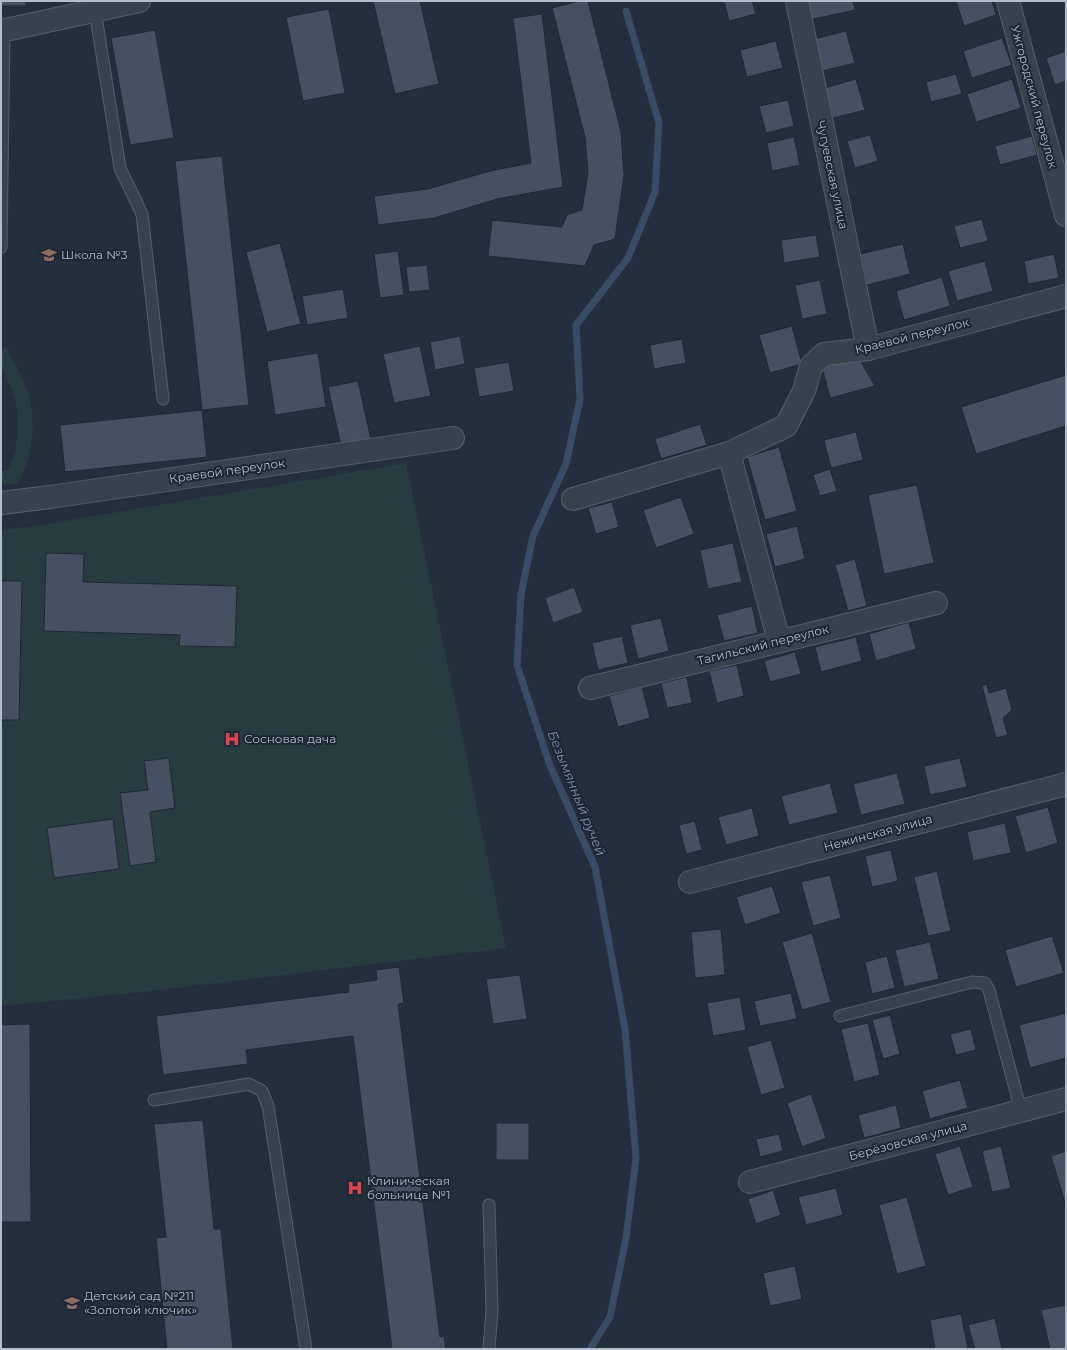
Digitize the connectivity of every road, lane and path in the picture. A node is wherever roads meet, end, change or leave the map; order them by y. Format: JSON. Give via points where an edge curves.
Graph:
{"nodes":[{"id":1,"x":139,"y":1,"type":"edge"},
{"id":2,"x":797,"y":1,"type":"edge"},
{"id":3,"x":1008,"y":1,"type":"edge"},
{"id":4,"x":95,"y":10,"type":"junction"},
{"id":5,"x":3,"y":30,"type":"edge"},
{"id":6,"x":1066,"y":215,"type":"edge"},
{"id":7,"x":1,"y":247,"type":"edge"},
{"id":8,"x":1066,"y":296,"type":"edge"},
{"id":9,"x":868,"y":349,"type":"junction"},
{"id":10,"x":163,"y":399,"type":"dead end"},
{"id":11,"x":453,"y":438,"type":"dead end"},
{"id":12,"x":729,"y":453,"type":"junction"},
{"id":13,"x":574,"y":499,"type":"dead end"},
{"id":14,"x":1,"y":503,"type":"edge"},
{"id":15,"x":936,"y":602,"type":"dead end"},
{"id":16,"x":778,"y":642,"type":"junction"},
{"id":17,"x":590,"y":688,"type":"dead end"},
{"id":18,"x":1066,"y":784,"type":"edge"},
{"id":19,"x":690,"y":882,"type":"dead end"},
{"id":20,"x":840,"y":1016,"type":"dead end"},
{"id":21,"x":1066,"y":1099,"type":"edge"},
{"id":22,"x":154,"y":1100,"type":"dead end"},
{"id":23,"x":1021,"y":1111,"type":"junction"},
{"id":24,"x":750,"y":1182,"type":"dead end"},
{"id":25,"x":489,"y":1205,"type":"dead end"},
{"id":26,"x":306,"y":1349,"type":"edge"},
{"id":27,"x":489,"y":1349,"type":"edge"}],
"edges":[{"from":1,"to":4,"type":"street"},
{"from":2,"to":9,"type":"street","name":"Чугуевская улица"},
{"from":3,"to":6,"type":"street","name":"Ужгородский переулок"},
{"from":4,"to":5,"type":"street"},
{"from":4,"to":10,"type":"lane","via":[[120,168],[142,214]]},
{"from":5,"to":7,"type":"lane"},
{"from":8,"to":9,"type":"street","name":"Краевой переулок"},
{"from":9,"to":12,"type":"street","name":"Краевой переулок","via":[[824,354],[811,366],[804,391],[786,426]]},
{"from":11,"to":14,"type":"street","name":"Краевой переулок"},
{"from":12,"to":13,"type":"street","name":"Краевой переулок"},
{"from":12,"to":16,"type":"street"},
{"from":15,"to":16,"type":"street","name":"Тагильский переулок"},
{"from":16,"to":17,"type":"street","name":"Тагильский переулок"},
{"from":18,"to":19,"type":"street","name":"Нежинская улица"},
{"from":20,"to":23,"type":"lane","via":[[972,982],[985,984],[989,990]]},
{"from":21,"to":23,"type":"street","name":"Берёзовская улица"},
{"from":22,"to":26,"type":"lane","via":[[249,1084],[262,1091],[268,1106]]},
{"from":23,"to":24,"type":"street","name":"Берёзовская улица"},
{"from":25,"to":27,"type":"lane","via":[[492,1310]]}]}
